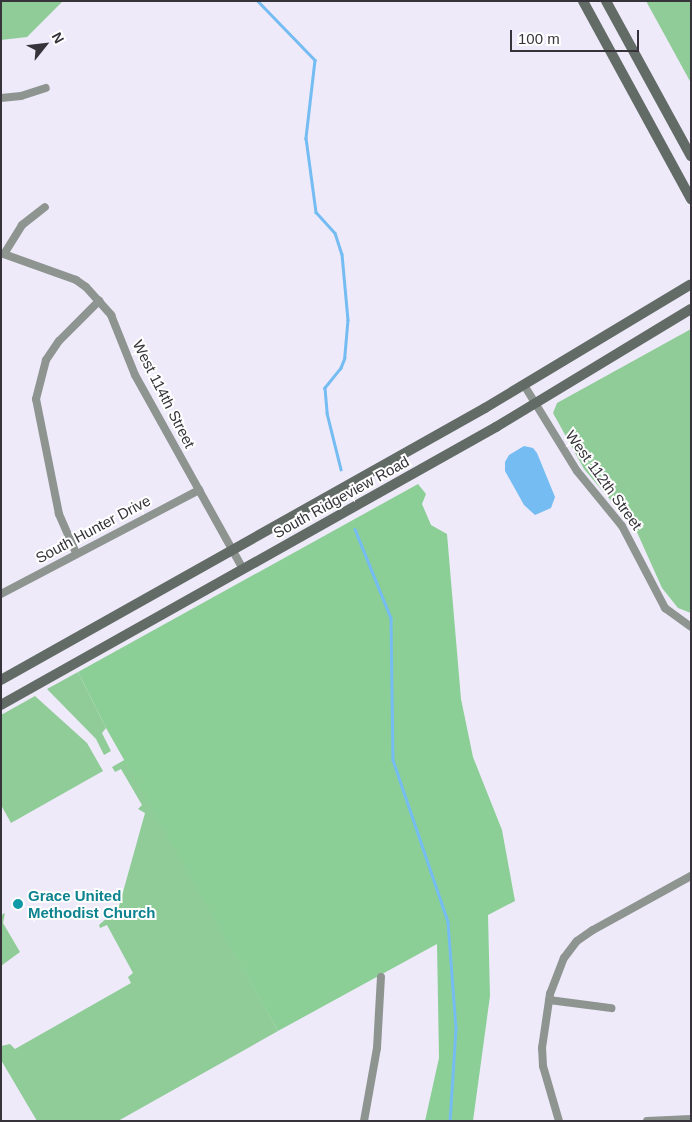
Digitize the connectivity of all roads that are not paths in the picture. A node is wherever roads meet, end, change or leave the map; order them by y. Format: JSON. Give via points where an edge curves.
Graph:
{"nodes":[{"id":1,"x":583,"y":1,"type":"edge"},
{"id":2,"x":606,"y":1,"type":"edge"},
{"id":3,"x":46,"y":88,"type":"dead end"},
{"id":4,"x":1,"y":98,"type":"edge"},
{"id":5,"x":691,"y":156,"type":"edge"},
{"id":6,"x":691,"y":199,"type":"edge"},
{"id":7,"x":45,"y":207,"type":"dead end"},
{"id":8,"x":3,"y":254,"type":"edge"},
{"id":9,"x":691,"y":284,"type":"edge"},
{"id":10,"x":99,"y":301,"type":"junction"},
{"id":11,"x":691,"y":309,"type":"edge"},
{"id":12,"x":524,"y":385,"type":"junction"},
{"id":13,"x":536,"y":404,"type":"junction"},
{"id":14,"x":199,"y":490,"type":"junction"},
{"id":15,"x":232,"y":550,"type":"junction"},
{"id":16,"x":76,"y":554,"type":"junction"},
{"id":17,"x":242,"y":569,"type":"junction"},
{"id":18,"x":1,"y":594,"type":"edge"},
{"id":19,"x":691,"y":626,"type":"edge"},
{"id":20,"x":1,"y":680,"type":"edge"},
{"id":21,"x":1,"y":705,"type":"edge"},
{"id":22,"x":691,"y":876,"type":"edge"},
{"id":23,"x":381,"y":977,"type":"dead end"},
{"id":24,"x":549,"y":1000,"type":"junction"},
{"id":25,"x":611,"y":1008,"type":"dead end"},
{"id":26,"x":691,"y":1119,"type":"edge"},
{"id":27,"x":364,"y":1121,"type":"edge"},
{"id":28,"x":559,"y":1121,"type":"edge"},
{"id":29,"x":647,"y":1121,"type":"edge"}],
"edges":[{"from":1,"to":6,"type":"main road"},
{"from":2,"to":5,"type":"main road"},
{"from":3,"to":4,"type":"street","via":[[33,94]]},
{"from":7,"to":8,"type":"street","name":"West 114th Street","via":[[22,225]]},
{"from":8,"to":10,"type":"street","name":"West 114th Street","via":[[76,280]]},
{"from":9,"to":12,"type":"main road","name":"South Ridgeview Road"},
{"from":10,"to":14,"type":"street","name":"West 114th Street","via":[[111,315],[135,375]]},
{"from":10,"to":16,"type":"street","via":[[50,354],[43,368],[36,399],[59,514]]},
{"from":11,"to":13,"type":"main road","name":"South Ridgeview Road"},
{"from":12,"to":13,"type":"street","name":"West 112th Street"},
{"from":12,"to":15,"type":"main road","name":"South Ridgeview Road"},
{"from":13,"to":17,"type":"main road","name":"South Ridgeview Road"},
{"from":13,"to":19,"type":"street","name":"West 112th Street","via":[[582,478],[622,526],[657,597],[674,618]]},
{"from":14,"to":15,"type":"street","name":"West 114th Street"},
{"from":14,"to":16,"type":"street","name":"South Hunter Drive"},
{"from":15,"to":17,"type":"street","name":"West 114th Street"},
{"from":15,"to":20,"type":"main road","name":"South Ridgeview Road"},
{"from":16,"to":18,"type":"street","name":"South Hunter Drive"},
{"from":17,"to":21,"type":"main road","name":"South Ridgeview Road"},
{"from":22,"to":24,"type":"street","via":[[577,941],[556,972]]},
{"from":23,"to":27,"type":"street","via":[[377,1048]]},
{"from":24,"to":25,"type":"street"},
{"from":24,"to":28,"type":"street","via":[[543,1066]]},
{"from":26,"to":29,"type":"street"}]}
